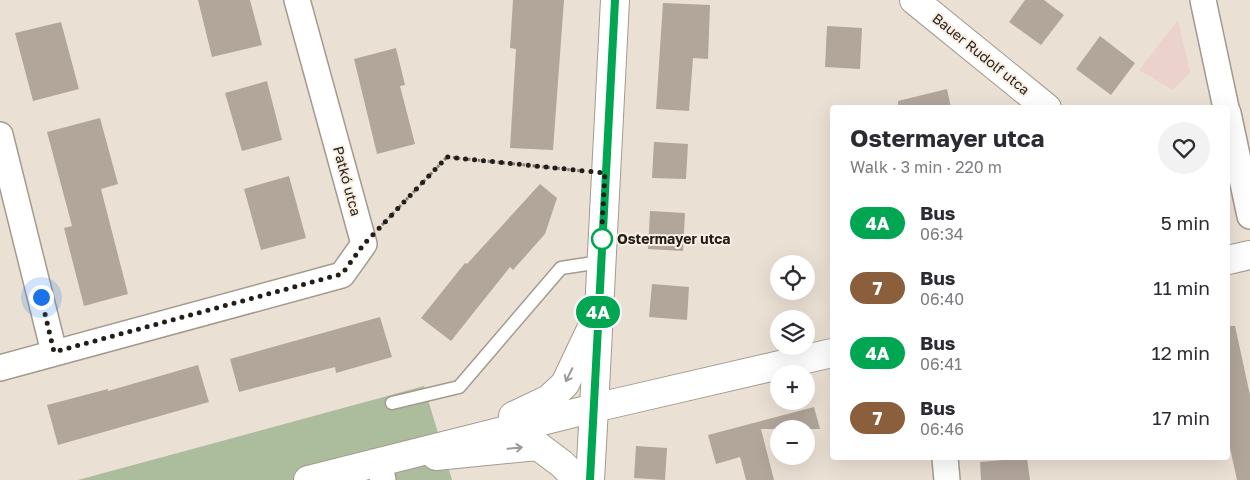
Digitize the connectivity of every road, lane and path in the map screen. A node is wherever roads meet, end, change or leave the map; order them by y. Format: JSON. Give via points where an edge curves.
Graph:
{"nodes":[{"id":1,"x":297,"y":0,"type":"edge"},
{"id":2,"x":615,"y":0,"type":"edge"},
{"id":3,"x":914,"y":0,"type":"edge"},
{"id":4,"x":1203,"y":0,"type":"edge"},
{"id":5,"x":1043,"y":105,"type":"edge"},
{"id":6,"x":1225,"y":105,"type":"edge"},
{"id":7,"x":1230,"y":122,"type":"edge"},
{"id":8,"x":0,"y":135,"type":"edge"},
{"id":9,"x":605,"y":173,"type":"junction"},
{"id":10,"x":1250,"y":216,"type":"edge"},
{"id":11,"x":364,"y":244,"type":"junction"},
{"id":12,"x":600,"y":262,"type":"junction"},
{"id":13,"x":598,"y":315,"type":"junction"},
{"id":14,"x":54,"y":352,"type":"junction"},
{"id":15,"x":830,"y":353,"type":"edge"},
{"id":16,"x":0,"y":368,"type":"edge"},
{"id":17,"x":392,"y":402,"type":"dead end"},
{"id":18,"x":594,"y":408,"type":"junction"},
{"id":19,"x":945,"y":460,"type":"edge"},
{"id":20,"x":381,"y":471,"type":"edge"},
{"id":21,"x":308,"y":480,"type":"edge"},
{"id":22,"x":578,"y":480,"type":"edge"},
{"id":23,"x":590,"y":480,"type":"edge"},
{"id":24,"x":947,"y":480,"type":"edge"}],
"edges":[{"from":1,"to":11,"type":"street","name":"Patkó utca"},
{"from":2,"to":9,"type":"main road"},
{"from":3,"to":5,"type":"main road","name":"Bauer Rudolf utca"},
{"from":4,"to":6,"type":"street"},
{"from":7,"to":10,"type":"street"},
{"from":8,"to":14,"type":"street"},
{"from":9,"to":11,"type":"path","via":[[447,157]]},
{"from":9,"to":12,"type":"main road"},
{"from":11,"to":14,"type":"street","via":[[342,274]]},
{"from":12,"to":13,"type":"main road"},
{"from":12,"to":17,"type":"lane","via":[[561,268],[459,387]]},
{"from":13,"to":18,"type":"main road"},
{"from":13,"to":20,"type":"main road","one_way":true,"via":[[565,384],[549,399],[510,417],[430,442]]},
{"from":14,"to":16,"type":"street"},
{"from":15,"to":18,"type":"main road"},
{"from":18,"to":20,"type":"main road"},
{"from":18,"to":23,"type":"main road"},
{"from":19,"to":24,"type":"street"},
{"from":20,"to":21,"type":"main road"},
{"from":20,"to":22,"type":"main road","one_way":true,"via":[[538,446]]}]}
